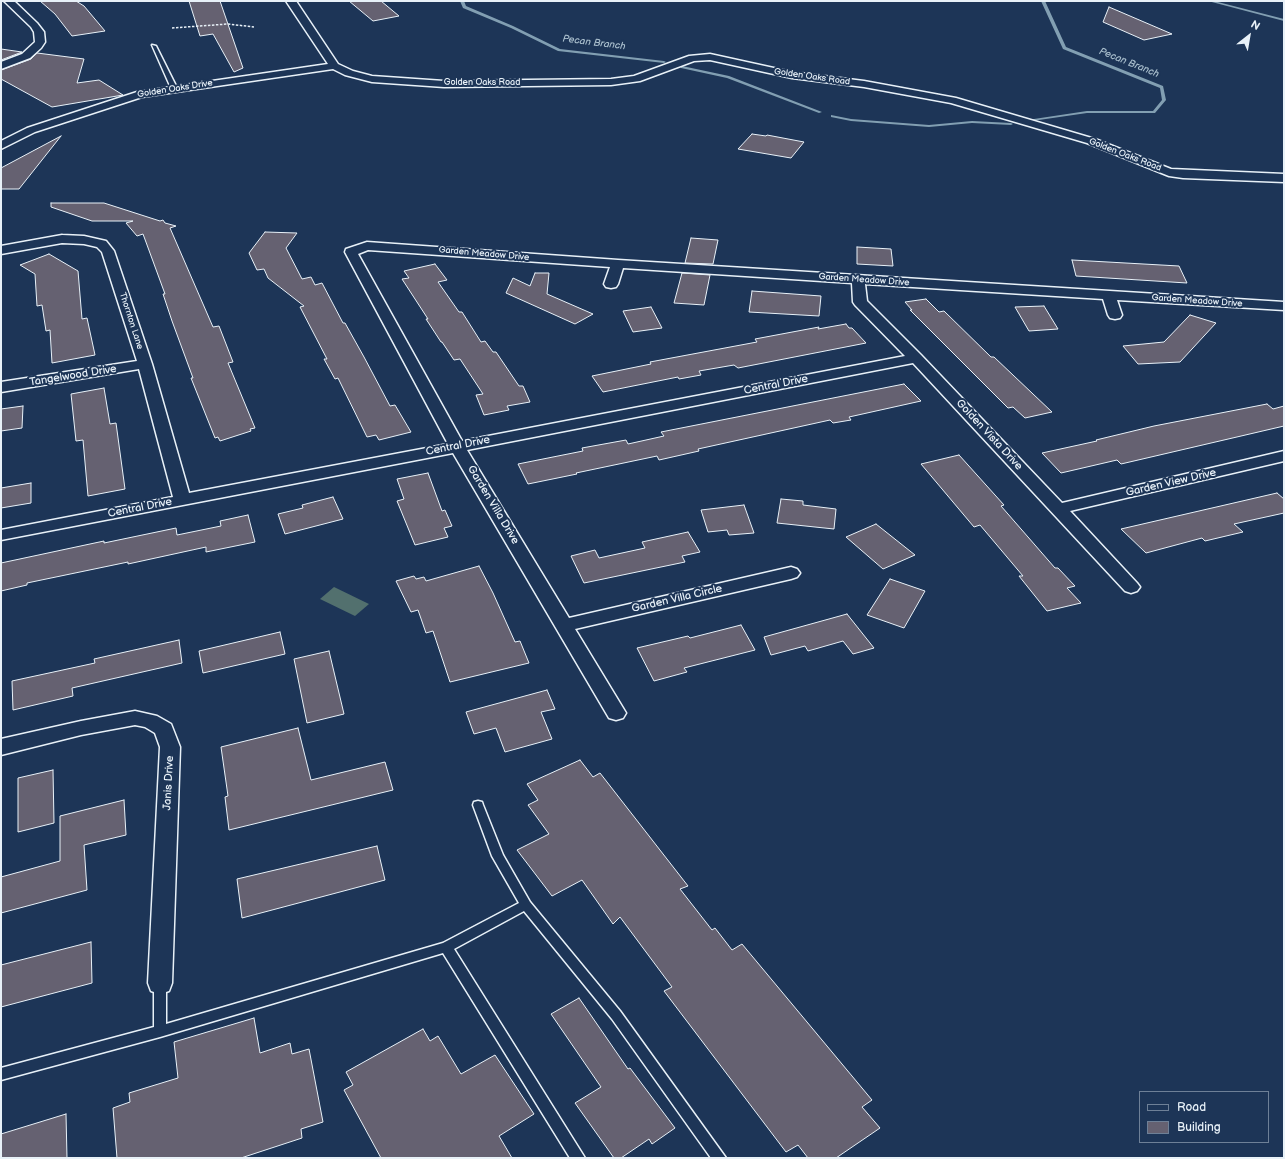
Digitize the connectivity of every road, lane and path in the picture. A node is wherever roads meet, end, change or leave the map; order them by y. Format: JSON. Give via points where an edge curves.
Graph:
{"nodes":[{"id":1,"x":9,"y":1,"type":"edge"},
{"id":2,"x":290,"y":1,"type":"edge"},
{"id":3,"x":254,"y":27,"type":"dead end"},
{"id":4,"x":172,"y":28,"type":"dead end"},
{"id":5,"x":154,"y":46,"type":"dead end"},
{"id":6,"x":1,"y":66,"type":"edge"},
{"id":7,"x":334,"y":66,"type":"junction"},
{"id":8,"x":174,"y":88,"type":"junction"},
{"id":9,"x":1,"y":146,"type":"edge"},
{"id":10,"x":1284,"y":178,"type":"edge"},
{"id":11,"x":1,"y":250,"type":"edge"},
{"id":12,"x":351,"y":252,"type":"joint"},
{"id":13,"x":618,"y":264,"type":"junction"},
{"id":14,"x":858,"y":280,"type":"junction"},
{"id":15,"x":611,"y":284,"type":"dead end"},
{"id":16,"x":1109,"y":295,"type":"junction"},
{"id":17,"x":1284,"y":306,"type":"edge"},
{"id":18,"x":1115,"y":315,"type":"dead end"},
{"id":19,"x":916,"y":358,"type":"junction"},
{"id":20,"x":145,"y":364,"type":"junction"},
{"id":21,"x":1,"y":387,"type":"edge"},
{"id":22,"x":457,"y":446,"type":"junction"},
{"id":23,"x":1284,"y":456,"type":"edge"},
{"id":24,"x":182,"y":500,"type":"junction"},
{"id":25,"x":1058,"y":509,"type":"junction"},
{"id":26,"x":1,"y":535,"type":"edge"},
{"id":27,"x":791,"y":573,"type":"dead end"},
{"id":28,"x":1131,"y":587,"type":"dead end"},
{"id":29,"x":564,"y":625,"type":"junction"},
{"id":30,"x":616,"y":713,"type":"dead end"},
{"id":31,"x":1,"y":747,"type":"edge"},
{"id":32,"x":478,"y":805,"type":"dead end"},
{"id":33,"x":526,"y":905,"type":"junction"},
{"id":34,"x":446,"y":947,"type":"junction"},
{"id":35,"x":160,"y":983,"type":"joint"},
{"id":36,"x":160,"y":1031,"type":"junction"},
{"id":37,"x":1,"y":1074,"type":"edge"},
{"id":38,"x":578,"y":1158,"type":"edge"},
{"id":39,"x":719,"y":1158,"type":"edge"}],
"edges":[{"from":1,"to":6,"type":"street","via":[[34,25],[39,32],[40,42],[26,56]]},
{"from":2,"to":7,"type":"street"},
{"from":3,"to":4,"type":"path","via":[[206,25]]},
{"from":5,"to":8,"type":"lane"},
{"from":7,"to":8,"type":"street","name":"Golden Oaks Drive"},
{"from":7,"to":10,"type":"street","name":"Golden Oaks Road","via":[[359,76],[414,83],[611,82],[636,79],[693,58],[710,57],[780,73],[864,84],[952,100],[1091,141],[1169,172]]},
{"from":8,"to":9,"type":"street","name":"Golden Oaks Drive","via":[[141,94],[87,110],[31,130]]},
{"from":11,"to":20,"type":"street","name":"Thornton Lane","via":[[62,239],[101,244],[108,251]]},
{"from":12,"to":13,"type":"street","name":"Garden Meadow Drive","via":[[367,246],[396,247]]},
{"from":12,"to":22,"type":"street","name":"Garden Villa Drive"},
{"from":13,"to":14,"type":"street","name":"Garden Meadow Drive"},
{"from":13,"to":15,"type":"street"},
{"from":14,"to":16,"type":"street","name":"Garden Meadow Drive"},
{"from":14,"to":19,"type":"street","name":"Golden Vista Drive","via":[[860,302]]},
{"from":16,"to":17,"type":"street","name":"Garden Meadow Drive"},
{"from":16,"to":18,"type":"street"},
{"from":19,"to":22,"type":"street","name":"Central Drive"},
{"from":19,"to":25,"type":"street","name":"Golden Vista Drive"},
{"from":20,"to":21,"type":"street","name":"Tangelwood Drive"},
{"from":20,"to":24,"type":"street","name":"Thornton Lane"},
{"from":22,"to":24,"type":"street","name":"Central Drive"},
{"from":22,"to":29,"type":"street","name":"Garden Villa Drive"},
{"from":23,"to":25,"type":"street","name":"Garden View Drive"},
{"from":24,"to":26,"type":"street","name":"Central Drive"},
{"from":25,"to":28,"type":"street","name":"Golden Vista Drive"},
{"from":27,"to":29,"type":"street","name":"Garden Villa Circle"},
{"from":29,"to":30,"type":"street","name":"Garden Villa Drive"},
{"from":31,"to":35,"type":"street","name":"Janis Drive","via":[[135,718],[150,721],[164,729],[170,748]]},
{"from":32,"to":33,"type":"lane","via":[[498,856]]},
{"from":33,"to":34,"type":"lane"},
{"from":33,"to":39,"type":"lane","via":[[616,1015]]},
{"from":34,"to":36,"type":"lane"},
{"from":34,"to":38,"type":"lane"},
{"from":35,"to":36,"type":"lane"},
{"from":36,"to":37,"type":"lane"}]}
